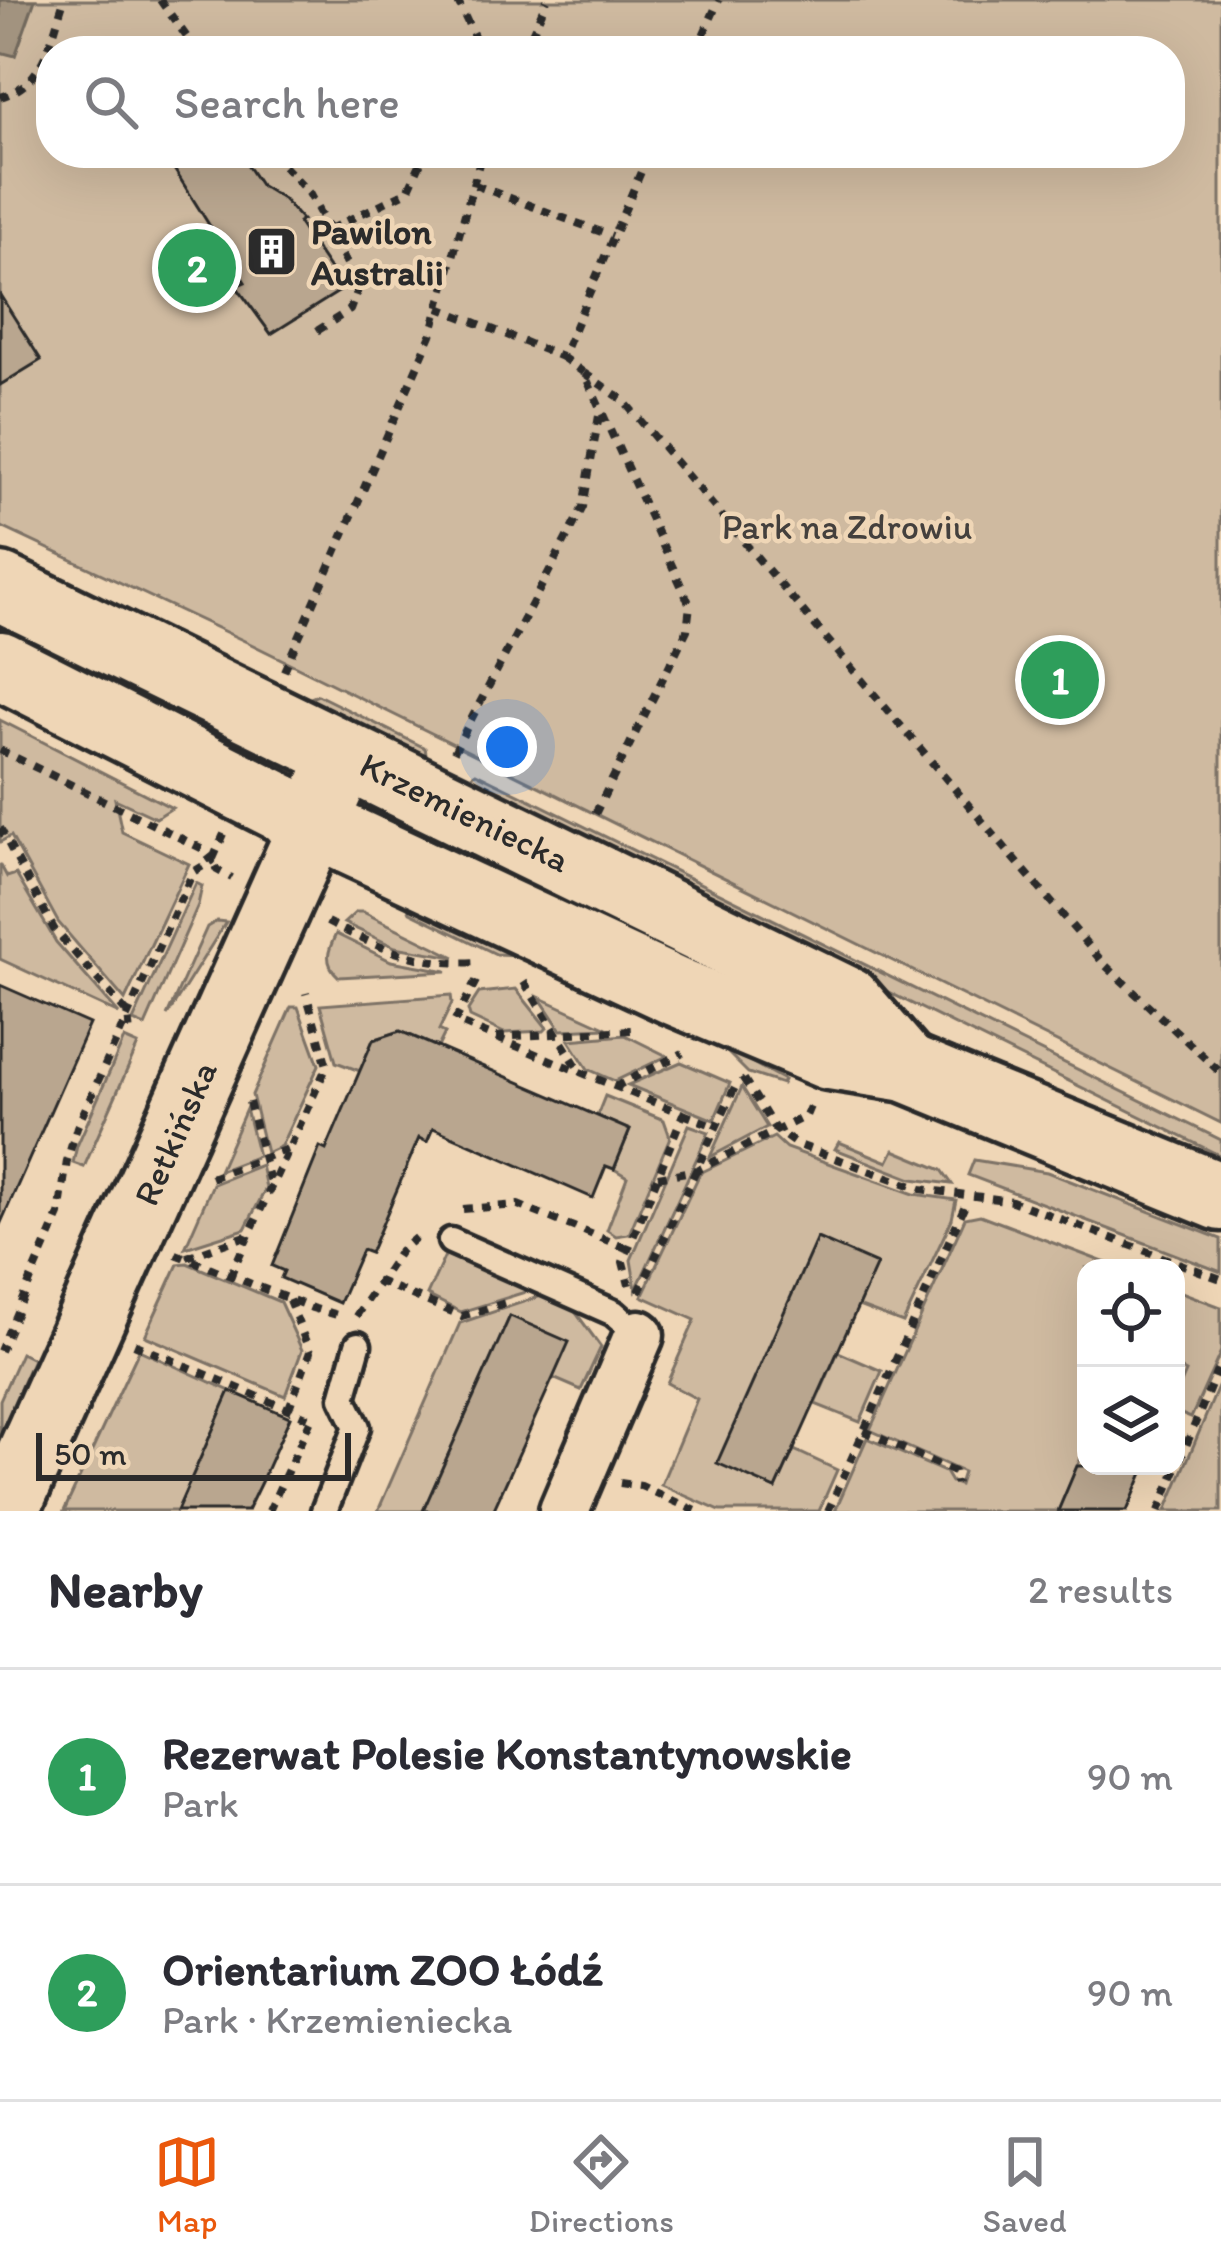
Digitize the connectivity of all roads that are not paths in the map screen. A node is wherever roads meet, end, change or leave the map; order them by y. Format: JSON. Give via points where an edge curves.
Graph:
{"nodes":[{"id":1,"x":0,"y":587,"type":"edge"},
{"id":2,"x":0,"y":665,"type":"edge"},
{"id":3,"x":345,"y":754,"type":"junction"},
{"id":4,"x":312,"y":823,"type":"junction"},
{"id":5,"x":906,"y":1068,"type":"junction"},
{"id":6,"x":1221,"y":1197,"type":"edge"},
{"id":7,"x":451,"y":1241,"type":"dead end"},
{"id":8,"x":638,"y":1335,"type":"joint"},
{"id":9,"x":358,"y":1345,"type":"dead end"},
{"id":10,"x":572,"y":1493,"type":"edge"},
{"id":11,"x":4,"y":1511,"type":"edge"},
{"id":12,"x":324,"y":1511,"type":"edge"}],
"edges":[{"from":1,"to":3,"type":"main road","name":"Krzemieniecka"},
{"from":2,"to":4,"type":"main road","name":"Krzemieniecka"},
{"from":3,"to":4,"type":"main road","name":"Retkińska"},
{"from":3,"to":5,"type":"main road","name":"Krzemieniecka","via":[[848,1001]]},
{"from":4,"to":5,"type":"main road","name":"Krzemieniecka","via":[[807,1047]]},
{"from":4,"to":11,"type":"main road","name":"Retkińska"},
{"from":5,"to":6,"type":"main road","name":"Krzemieniecka"},
{"from":7,"to":8,"type":"lane","via":[[614,1313]]},
{"from":8,"to":10,"type":"street"},
{"from":9,"to":12,"type":"lane","via":[[343,1391],[357,1427]]}]}
